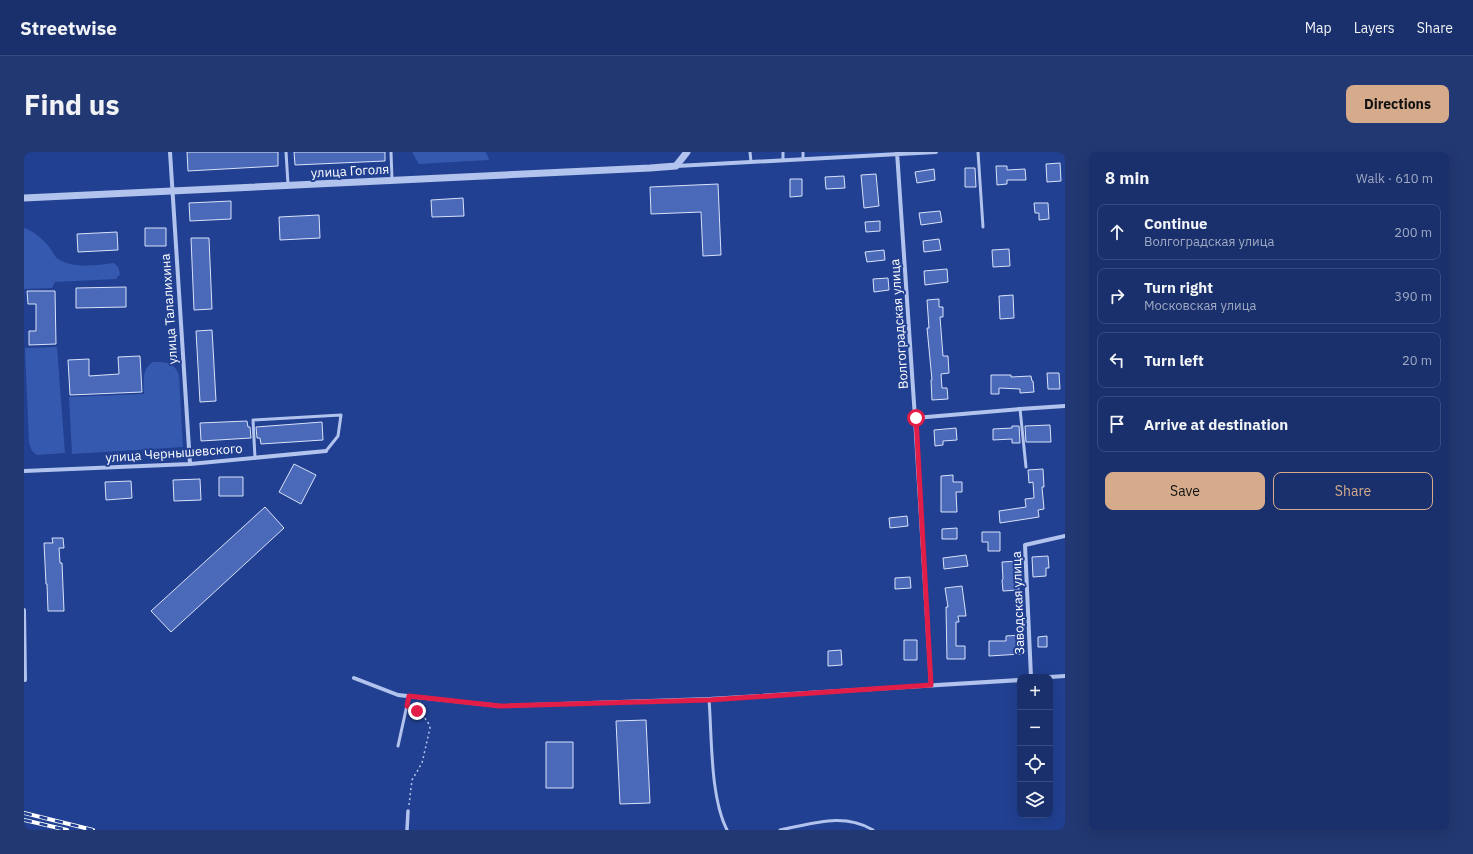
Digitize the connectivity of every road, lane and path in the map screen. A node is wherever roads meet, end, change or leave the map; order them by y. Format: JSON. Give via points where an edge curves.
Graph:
{"nodes":[{"id":1,"x":170,"y":152,"type":"edge"},
{"id":2,"x":286,"y":152,"type":"edge"},
{"id":3,"x":391,"y":152,"type":"edge"},
{"id":4,"x":687,"y":152,"type":"edge"},
{"id":5,"x":750,"y":152,"type":"edge"},
{"id":6,"x":782,"y":152,"type":"edge"},
{"id":7,"x":803,"y":152,"type":"edge"},
{"id":8,"x":936,"y":152,"type":"edge"},
{"id":9,"x":978,"y":152,"type":"edge"},
{"id":10,"x":897,"y":153,"type":"edge"},
{"id":11,"x":803,"y":159,"type":"junction"},
{"id":12,"x":783,"y":160,"type":"junction"},
{"id":13,"x":751,"y":162,"type":"junction"},
{"id":14,"x":676,"y":166,"type":"junction"},
{"id":15,"x":392,"y":181,"type":"junction"},
{"id":16,"x":288,"y":185,"type":"junction"},
{"id":17,"x":171,"y":190,"type":"junction"},
{"id":18,"x":24,"y":198,"type":"edge"},
{"id":19,"x":983,"y":228,"type":"dead end"},
{"id":20,"x":1065,"y":406,"type":"edge"},
{"id":21,"x":1020,"y":408,"type":"junction"},
{"id":22,"x":916,"y":418,"type":"junction"},
{"id":23,"x":326,"y":451,"type":"joint"},
{"id":24,"x":255,"y":458,"type":"junction"},
{"id":25,"x":190,"y":464,"type":"junction"},
{"id":26,"x":1026,"y":466,"type":"dead end"},
{"id":27,"x":24,"y":471,"type":"edge"},
{"id":28,"x":1065,"y":536,"type":"edge"},
{"id":29,"x":24,"y":610,"type":"edge"},
{"id":30,"x":1031,"y":674,"type":"edge"},
{"id":31,"x":1065,"y":676,"type":"edge"},
{"id":32,"x":1053,"y":677,"type":"edge"},
{"id":33,"x":354,"y":678,"type":"dead end"},
{"id":34,"x":25,"y":680,"type":"edge"},
{"id":35,"x":1017,"y":680,"type":"edge"},
{"id":36,"x":931,"y":685,"type":"junction"},
{"id":37,"x":409,"y":696,"type":"junction"},
{"id":38,"x":709,"y":700,"type":"junction"},
{"id":39,"x":407,"y":706,"type":"junction"},
{"id":40,"x":398,"y":746,"type":"dead end"},
{"id":41,"x":408,"y":811,"type":"joint"},
{"id":42,"x":407,"y":830,"type":"edge"},
{"id":43,"x":727,"y":830,"type":"edge"},
{"id":44,"x":780,"y":830,"type":"edge"},
{"id":45,"x":873,"y":830,"type":"edge"}],
"edges":[{"from":1,"to":17,"type":"street","name":"улица Талалихина"},
{"from":2,"to":16,"type":"lane"},
{"from":3,"to":15,"type":"lane"},
{"from":4,"to":14,"type":"street"},
{"from":5,"to":13,"type":"lane"},
{"from":6,"to":12,"type":"lane"},
{"from":7,"to":11,"type":"lane"},
{"from":8,"to":10,"type":"street","name":"улица Гоголя"},
{"from":9,"to":19,"type":"lane"},
{"from":10,"to":11,"type":"street","name":"улица Гоголя"},
{"from":10,"to":22,"type":"street","name":"Волгоградская улица"},
{"from":11,"to":12,"type":"street","name":"улица Гоголя"},
{"from":12,"to":13,"type":"street","name":"улица Гоголя"},
{"from":13,"to":14,"type":"street","name":"улица Гоголя"},
{"from":14,"to":15,"type":"street","name":"улица Гоголя"},
{"from":15,"to":16,"type":"street","name":"улица Гоголя"},
{"from":16,"to":17,"type":"street","name":"улица Гоголя"},
{"from":17,"to":18,"type":"street","name":"улица Гоголя"},
{"from":17,"to":25,"type":"street","name":"улица Талалихина"},
{"from":20,"to":21,"type":"street"},
{"from":21,"to":22,"type":"street"},
{"from":21,"to":26,"type":"lane"},
{"from":22,"to":36,"type":"street","name":"Волгоградская улица"},
{"from":23,"to":24,"type":"street","name":"улица Чернышевского"},
{"from":23,"to":24,"type":"lane","via":[[338,436],[341,415],[253,420]]},
{"from":24,"to":25,"type":"street","name":"улица Чернышевского"},
{"from":25,"to":27,"type":"street","name":"улица Чернышевского"},
{"from":28,"to":30,"type":"street","name":"Заводская улица","via":[[1025,545]]},
{"from":29,"to":34,"type":"street"},
{"from":31,"to":32,"type":"street"},
{"from":33,"to":37,"type":"street","via":[[398,695]]},
{"from":35,"to":36,"type":"street"},
{"from":36,"to":38,"type":"street"},
{"from":37,"to":38,"type":"street","via":[[500,706]]},
{"from":37,"to":39,"type":"lane"},
{"from":38,"to":43,"type":"lane","via":[[715,788],[722,820]]},
{"from":39,"to":40,"type":"lane"},
{"from":39,"to":41,"type":"path","via":[[423,716],[430,728],[422,763],[412,780]]},
{"from":41,"to":42,"type":"street"},
{"from":44,"to":45,"type":"lane","via":[[824,821],[844,820]]}]}
